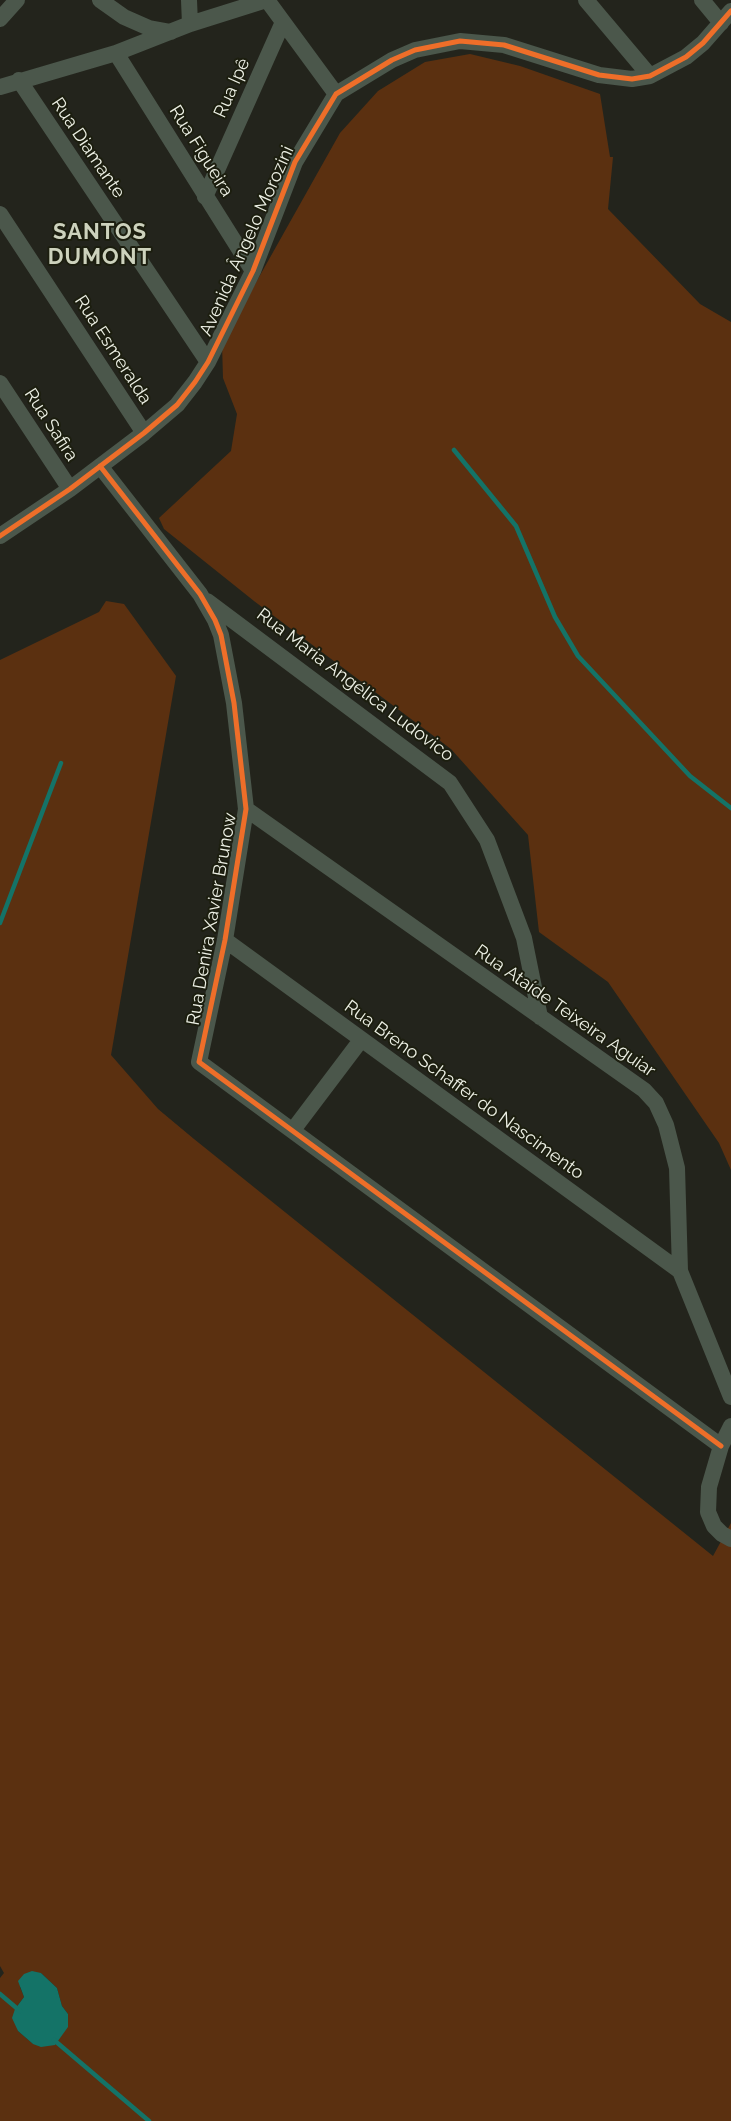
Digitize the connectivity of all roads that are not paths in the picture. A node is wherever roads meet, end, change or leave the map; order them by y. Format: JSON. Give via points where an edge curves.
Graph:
{"nodes":[{"id":1,"x":17,"y":0,"type":"edge"},
{"id":2,"x":100,"y":0,"type":"edge"},
{"id":3,"x":189,"y":0,"type":"edge"},
{"id":4,"x":267,"y":0,"type":"edge"},
{"id":5,"x":586,"y":0,"type":"edge"},
{"id":6,"x":702,"y":0,"type":"edge"},
{"id":7,"x":726,"y":17,"type":"edge"},
{"id":8,"x":0,"y":19,"type":"edge"},
{"id":9,"x":283,"y":22,"type":"junction"},
{"id":10,"x":190,"y":24,"type":"junction"},
{"id":11,"x":171,"y":32,"type":"junction"},
{"id":12,"x":116,"y":53,"type":"junction"},
{"id":13,"x":650,"y":76,"type":"junction"},
{"id":14,"x":7,"y":81,"type":"edge"},
{"id":15,"x":336,"y":94,"type":"junction"},
{"id":16,"x":206,"y":197,"type":"junction"},
{"id":17,"x":0,"y":214,"type":"edge"},
{"id":18,"x":253,"y":271,"type":"junction"},
{"id":19,"x":208,"y":362,"type":"junction"},
{"id":20,"x":0,"y":383,"type":"edge"},
{"id":21,"x":144,"y":433,"type":"junction"},
{"id":22,"x":100,"y":466,"type":"junction"},
{"id":23,"x":70,"y":489,"type":"junction"},
{"id":24,"x":0,"y":536,"type":"edge"},
{"id":25,"x":200,"y":594,"type":"junction"},
{"id":26,"x":246,"y":810,"type":"junction"},
{"id":27,"x":226,"y":940,"type":"junction"},
{"id":28,"x":540,"y":1017,"type":"junction"},
{"id":29,"x":361,"y":1040,"type":"junction"},
{"id":30,"x":293,"y":1130,"type":"junction"},
{"id":31,"x":680,"y":1271,"type":"junction"},
{"id":32,"x":731,"y":1398,"type":"edge"},
{"id":33,"x":731,"y":1426,"type":"edge"},
{"id":34,"x":721,"y":1446,"type":"junction"},
{"id":35,"x":731,"y":1539,"type":"edge"}],
"edges":[{"from":1,"to":8,"type":"street"},
{"from":2,"to":11,"type":"street","via":[[124,17],[149,28]]},
{"from":3,"to":10,"type":"street"},
{"from":4,"to":9,"type":"street"},
{"from":4,"to":10,"type":"street"},
{"from":5,"to":13,"type":"street"},
{"from":6,"to":7,"type":"street"},
{"from":7,"to":13,"type":"street","name":"Avenida Ângelo Morozini","via":[[703,44]]},
{"from":9,"to":15,"type":"street"},
{"from":9,"to":16,"type":"street","name":"Rua Ipê"},
{"from":10,"to":11,"type":"street"},
{"from":11,"to":12,"type":"street"},
{"from":12,"to":14,"type":"street"},
{"from":12,"to":16,"type":"street","name":"Rua Figueira"},
{"from":13,"to":15,"type":"street","name":"Avenida Ângelo Morozini","via":[[632,79],[598,75],[504,45],[460,41],[415,50]]},
{"from":14,"to":19,"type":"street","name":"Rua Diamante"},
{"from":15,"to":18,"type":"street","name":"Avenida Ângelo Morozini","via":[[295,162]]},
{"from":16,"to":18,"type":"street","name":"Rua Figueira"},
{"from":17,"to":21,"type":"street","name":"Rua Esmeralda"},
{"from":18,"to":19,"type":"street","name":"Avenida Ângelo Morozini"},
{"from":19,"to":21,"type":"street","name":"Avenida Ângelo Morozini","via":[[176,405]]},
{"from":20,"to":23,"type":"street","name":"Rua Safira"},
{"from":21,"to":22,"type":"street","name":"Avenida Ângelo Morozini"},
{"from":22,"to":23,"type":"street","name":"Avenida Ângelo Morozini"},
{"from":22,"to":25,"type":"street","name":"Rua Denira Xavier Brunow"},
{"from":23,"to":24,"type":"street","name":"Avenida Ângelo Morozini"},
{"from":25,"to":26,"type":"street","name":"Rua Denira Xavier Brunow","via":[[221,635],[234,703]]},
{"from":25,"to":28,"type":"street","name":"Rua Maria Angélica Ludovico","via":[[222,614],[236,620],[450,782],[487,840],[524,938]]},
{"from":26,"to":27,"type":"street","name":"Rua Denira Xavier Brunow"},
{"from":26,"to":28,"type":"street","name":"Rua Ataíde Teixeira Aguiar"},
{"from":27,"to":29,"type":"street","name":"Rua Breno Schaffer do Nascimento"},
{"from":27,"to":30,"type":"street","name":"Rua Denira Xavier Brunow","via":[[199,1058],[202,1066]]},
{"from":28,"to":31,"type":"street","name":"Rua Ataíde Teixeira Aguiar","via":[[644,1090],[656,1103],[666,1125],[676,1168]]},
{"from":29,"to":30,"type":"street"},
{"from":29,"to":31,"type":"street","name":"Rua Breno Schaffer do Nascimento"},
{"from":30,"to":34,"type":"street"},
{"from":31,"to":32,"type":"street","name":"Rua Ataíde Teixeira Aguiar"},
{"from":33,"to":34,"type":"street"},
{"from":34,"to":35,"type":"street","via":[[709,1487],[708,1512],[714,1526]]}]}
